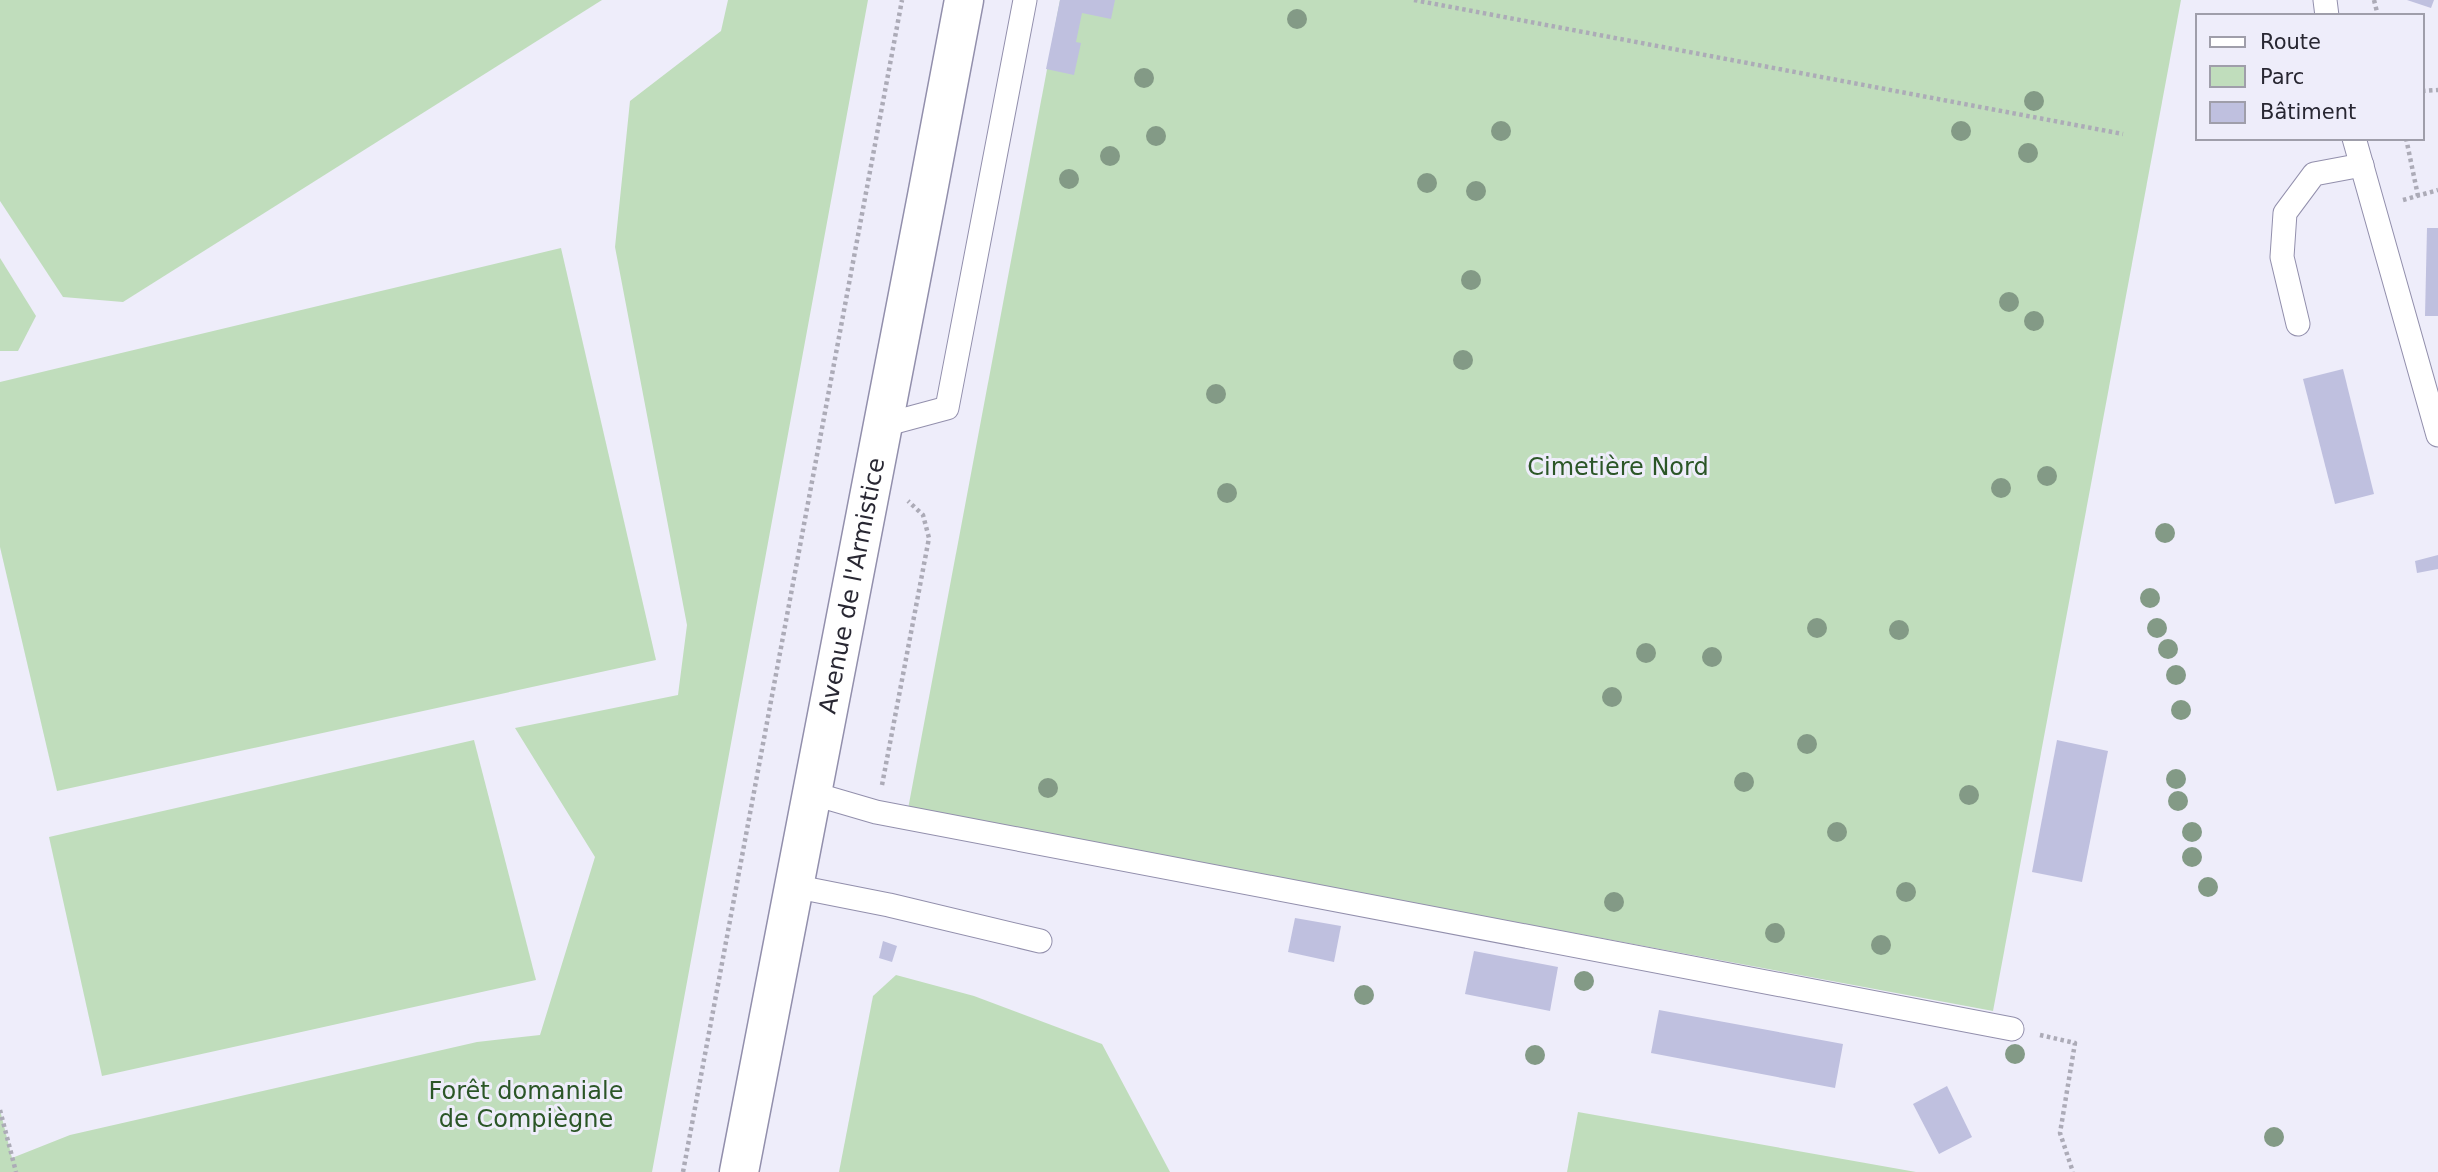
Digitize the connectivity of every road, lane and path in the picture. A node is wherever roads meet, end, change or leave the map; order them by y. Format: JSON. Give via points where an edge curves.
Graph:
{"nodes":[{"id":1,"x":902,"y":0,"type":"edge"},
{"id":2,"x":964,"y":0,"type":"edge"},
{"id":3,"x":1026,"y":0,"type":"edge"},
{"id":4,"x":1414,"y":0,"type":"edge"},
{"id":5,"x":2123,"y":134,"type":"dead end"},
{"id":6,"x":2355,"y":140,"type":"edge"},
{"id":7,"x":2406,"y":140,"type":"edge"},
{"id":8,"x":2362,"y":165,"type":"junction"},
{"id":9,"x":2438,"y":190,"type":"edge"},
{"id":10,"x":2418,"y":197,"type":"junction"},
{"id":11,"x":2375,"y":207,"type":"junction"},
{"id":12,"x":2298,"y":324,"type":"dead end"},
{"id":13,"x":2435,"y":409,"type":"edge"},
{"id":14,"x":884,"y":425,"type":"junction"},
{"id":15,"x":2438,"y":435,"type":"edge"},
{"id":16,"x":874,"y":475,"type":"junction"},
{"id":17,"x":811,"y":793,"type":"junction"},
{"id":18,"x":876,"y":812,"type":"junction"},
{"id":19,"x":793,"y":886,"type":"junction"},
{"id":20,"x":1040,"y":941,"type":"dead end"},
{"id":21,"x":2012,"y":1029,"type":"joint"},
{"id":22,"x":0,"y":1110,"type":"edge"},
{"id":23,"x":16,"y":1172,"type":"edge"},
{"id":24,"x":683,"y":1172,"type":"edge"},
{"id":25,"x":739,"y":1172,"type":"edge"},
{"id":26,"x":2073,"y":1172,"type":"edge"}],
"edges":[{"from":1,"to":24,"type":"path"},
{"from":2,"to":14,"type":"main road","name":"Avenue de l'Armistice"},
{"from":3,"to":14,"type":"lane","via":[[947,408]]},
{"from":4,"to":5,"type":"path"},
{"from":6,"to":8,"type":"lane"},
{"from":7,"to":10,"type":"path"},
{"from":8,"to":11,"type":"lane"},
{"from":8,"to":12,"type":"lane","via":[[2314,174],[2285,213],[2282,257]]},
{"from":9,"to":10,"type":"path"},
{"from":10,"to":11,"type":"path"},
{"from":11,"to":13,"type":"lane"},
{"from":13,"to":15,"type":"lane"},
{"from":14,"to":16,"type":"main road","name":"Avenue de l'Armistice"},
{"from":16,"to":17,"type":"main road","name":"Avenue de l'Armistice"},
{"from":16,"to":18,"type":"path","via":[[923,515],[929,538]]},
{"from":17,"to":18,"type":"lane"},
{"from":17,"to":19,"type":"main road","name":"Avenue de l'Armistice"},
{"from":18,"to":21,"type":"lane"},
{"from":19,"to":20,"type":"lane"},
{"from":19,"to":25,"type":"main road","name":"Avenue de l'Armistice"},
{"from":21,"to":26,"type":"path","via":[[2075,1043],[2060,1133]]},
{"from":22,"to":23,"type":"path"}]}
